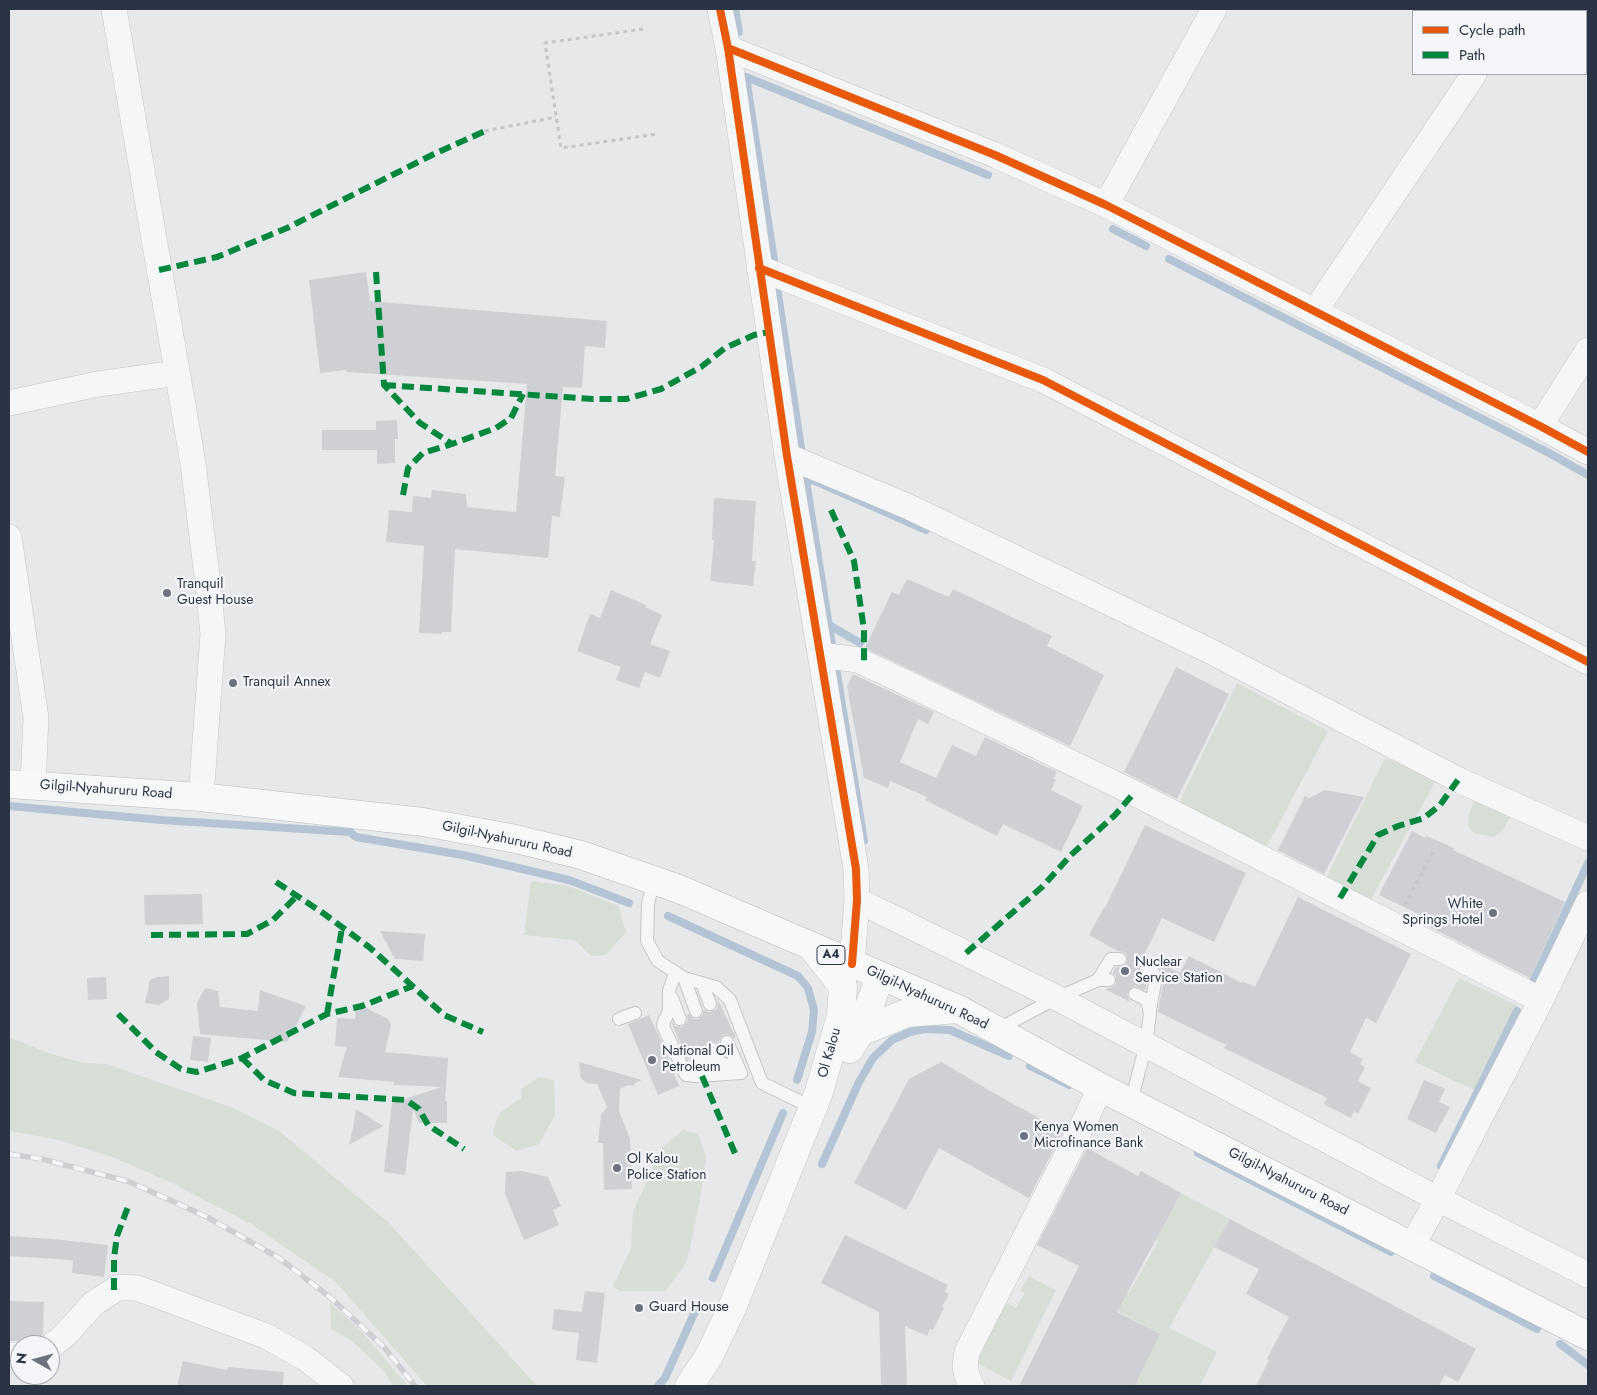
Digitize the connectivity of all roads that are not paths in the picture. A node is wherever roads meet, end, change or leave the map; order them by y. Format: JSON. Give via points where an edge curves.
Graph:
{"nodes":[{"id":1,"x":114,"y":9,"type":"edge"},
{"id":2,"x":720,"y":9,"type":"edge"},
{"id":3,"x":1214,"y":9,"type":"edge"},
{"id":4,"x":728,"y":48,"type":"junction"},
{"id":5,"x":1473,"y":75,"type":"edge"},
{"id":6,"x":1106,"y":205,"type":"junction"},
{"id":7,"x":759,"y":268,"type":"junction"},
{"id":8,"x":1315,"y":311,"type":"junction"},
{"id":9,"x":1588,"y":350,"type":"edge"},
{"id":10,"x":177,"y":373,"type":"junction"},
{"id":11,"x":9,"y":404,"type":"edge"},
{"id":12,"x":1540,"y":426,"type":"junction"},
{"id":13,"x":1588,"y":452,"type":"edge"},
{"id":14,"x":787,"y":456,"type":"junction"},
{"id":15,"x":9,"y":537,"type":"edge"},
{"id":16,"x":821,"y":655,"type":"junction"},
{"id":17,"x":1588,"y":662,"type":"edge"},
{"id":18,"x":21,"y":784,"type":"edge"},
{"id":19,"x":201,"y":797,"type":"junction"},
{"id":20,"x":1588,"y":838,"type":"edge"},
{"id":21,"x":653,"y":881,"type":"junction"},
{"id":22,"x":856,"y":900,"type":"junction"},
{"id":23,"x":1588,"y":902,"type":"edge"},
{"id":24,"x":812,"y":947,"type":"junction"},
{"id":25,"x":1120,"y":958,"type":"dead end"},
{"id":26,"x":852,"y":964,"type":"junction"},
{"id":27,"x":1146,"y":970,"type":"dead end"},
{"id":28,"x":680,"y":975,"type":"junction"},
{"id":29,"x":880,"y":976,"type":"junction"},
{"id":30,"x":702,"y":983,"type":"junction"},
{"id":31,"x":669,"y":991,"type":"junction"},
{"id":32,"x":1135,"y":994,"type":"dead end"},
{"id":33,"x":1057,"y":998,"type":"junction"},
{"id":34,"x":1541,"y":1000,"type":"junction"},
{"id":35,"x":710,"y":1004,"type":"dead end"},
{"id":36,"x":958,"y":1009,"type":"junction"},
{"id":37,"x":696,"y":1011,"type":"dead end"},
{"id":38,"x":1150,"y":1012,"type":"junction"},
{"id":39,"x":635,"y":1013,"type":"dead end"},
{"id":40,"x":619,"y":1019,"type":"dead end"},
{"id":41,"x":680,"y":1019,"type":"dead end"},
{"id":42,"x":996,"y":1030,"type":"junction"},
{"id":43,"x":860,"y":1032,"type":"junction"},
{"id":44,"x":727,"y":1042,"type":"dead end"},
{"id":45,"x":1146,"y":1044,"type":"junction"},
{"id":46,"x":712,"y":1049,"type":"dead end"},
{"id":47,"x":697,"y":1057,"type":"dead end"},
{"id":48,"x":718,"y":1061,"type":"junction"},
{"id":49,"x":741,"y":1074,"type":"junction"},
{"id":50,"x":762,"y":1083,"type":"junction"},
{"id":51,"x":1100,"y":1087,"type":"junction"},
{"id":52,"x":815,"y":1101,"type":"junction"},
{"id":53,"x":1131,"y":1102,"type":"junction"},
{"id":54,"x":1438,"y":1199,"type":"junction"},
{"id":55,"x":1412,"y":1246,"type":"junction"},
{"id":56,"x":1588,"y":1275,"type":"edge"},
{"id":57,"x":1588,"y":1336,"type":"edge"},
{"id":58,"x":60,"y":1339,"type":"edge"},
{"id":59,"x":341,"y":1386,"type":"edge"},
{"id":60,"x":690,"y":1386,"type":"edge"},
{"id":61,"x":972,"y":1386,"type":"edge"}],
"edges":[{"from":1,"to":10,"type":"street"},
{"from":2,"to":4,"type":"street"},
{"from":3,"to":6,"type":"street"},
{"from":4,"to":6,"type":"street","via":[[995,156]]},
{"from":4,"to":7,"type":"street"},
{"from":5,"to":8,"type":"street"},
{"from":6,"to":8,"type":"street"},
{"from":7,"to":14,"type":"street"},
{"from":7,"to":17,"type":"street","via":[[1043,380]]},
{"from":8,"to":12,"type":"street"},
{"from":9,"to":12,"type":"street"},
{"from":10,"to":11,"type":"street","via":[[98,384]]},
{"from":10,"to":19,"type":"street","via":[[192,463],[213,634]]},
{"from":12,"to":13,"type":"street"},
{"from":14,"to":16,"type":"street"},
{"from":14,"to":20,"type":"street","via":[[907,506],[1208,650],[1461,782]]},
{"from":15,"to":18,"type":"street","via":[[36,718]]},
{"from":16,"to":22,"type":"street","via":[[856,869]]},
{"from":16,"to":34,"type":"street","via":[[864,662],[1134,793]]},
{"from":18,"to":19,"type":"main road","name":"Gilgil-Nyahururu Road","number":"A4"},
{"from":19,"to":21,"type":"main road","name":"Gilgil-Nyahururu Road","number":"A4","via":[[423,822],[506,837],[580,856]]},
{"from":21,"to":24,"type":"main road","name":"Gilgil-Nyahururu Road","number":"A4","via":[[679,889]]},
{"from":21,"to":28,"type":"lane","via":[[646,941],[658,961]]},
{"from":22,"to":26,"type":"street"},
{"from":22,"to":33,"type":"street"},
{"from":23,"to":34,"type":"street"},
{"from":24,"to":26,"type":"main road","name":"Gilgil-Nyahururu Road","number":"A4"},
{"from":24,"to":52,"type":"main road","name":"Ol Kalou","via":[[843,986],[841,1016]]},
{"from":25,"to":33,"type":"lane","via":[[1112,959],[1103,980]]},
{"from":26,"to":29,"type":"main road","name":"Gilgil-Nyahururu Road","number":"A4"},
{"from":27,"to":38,"type":"lane","via":[[1153,972],[1156,978]]},
{"from":28,"to":30,"type":"lane"},
{"from":28,"to":31,"type":"lane"},
{"from":28,"to":37,"type":"lane"},
{"from":29,"to":36,"type":"main road","name":"Gilgil-Nyahururu Road","number":"A4"},
{"from":29,"to":43,"type":"main road","name":"Ol Kalou"},
{"from":30,"to":35,"type":"lane"},
{"from":30,"to":50,"type":"lane","via":[[716,987],[730,1000]]},
{"from":31,"to":41,"type":"lane"},
{"from":31,"to":49,"type":"lane","via":[[669,1012],[664,1026],[686,1075]]},
{"from":32,"to":38,"type":"lane","via":[[1147,1000]]},
{"from":33,"to":42,"type":"lane"},
{"from":33,"to":45,"type":"street"},
{"from":34,"to":54,"type":"street"},
{"from":36,"to":42,"type":"main road","name":"Gilgil-Nyahururu Road","number":"A4"},
{"from":36,"to":43,"type":"main road","via":[[907,1014]]},
{"from":38,"to":45,"type":"lane"},
{"from":39,"to":40,"type":"lane"},
{"from":42,"to":51,"type":"main road","name":"Gilgil-Nyahururu Road","number":"A4"},
{"from":43,"to":52,"type":"main road","name":"Ol Kalou"},
{"from":44,"to":49,"type":"lane"},
{"from":45,"to":53,"type":"lane"},
{"from":45,"to":54,"type":"street"},
{"from":46,"to":48,"type":"lane"},
{"from":47,"to":48,"type":"lane"},
{"from":48,"to":49,"type":"lane"},
{"from":49,"to":50,"type":"lane"},
{"from":50,"to":52,"type":"lane"},
{"from":51,"to":53,"type":"main road","name":"Gilgil-Nyahururu Road","number":"A4"},
{"from":51,"to":61,"type":"street","via":[[967,1352],[965,1366]]},
{"from":52,"to":60,"type":"main road","via":[[732,1308],[709,1356]]},
{"from":53,"to":55,"type":"main road","name":"Gilgil-Nyahururu Road","number":"A4"},
{"from":54,"to":55,"type":"street"},
{"from":54,"to":56,"type":"street"},
{"from":55,"to":57,"type":"main road","name":"Gilgil-Nyahururu Road","number":"A4"},
{"from":58,"to":59,"type":"street","via":[[94,1303],[119,1287],[137,1288],[266,1336],[304,1358]]}]}
